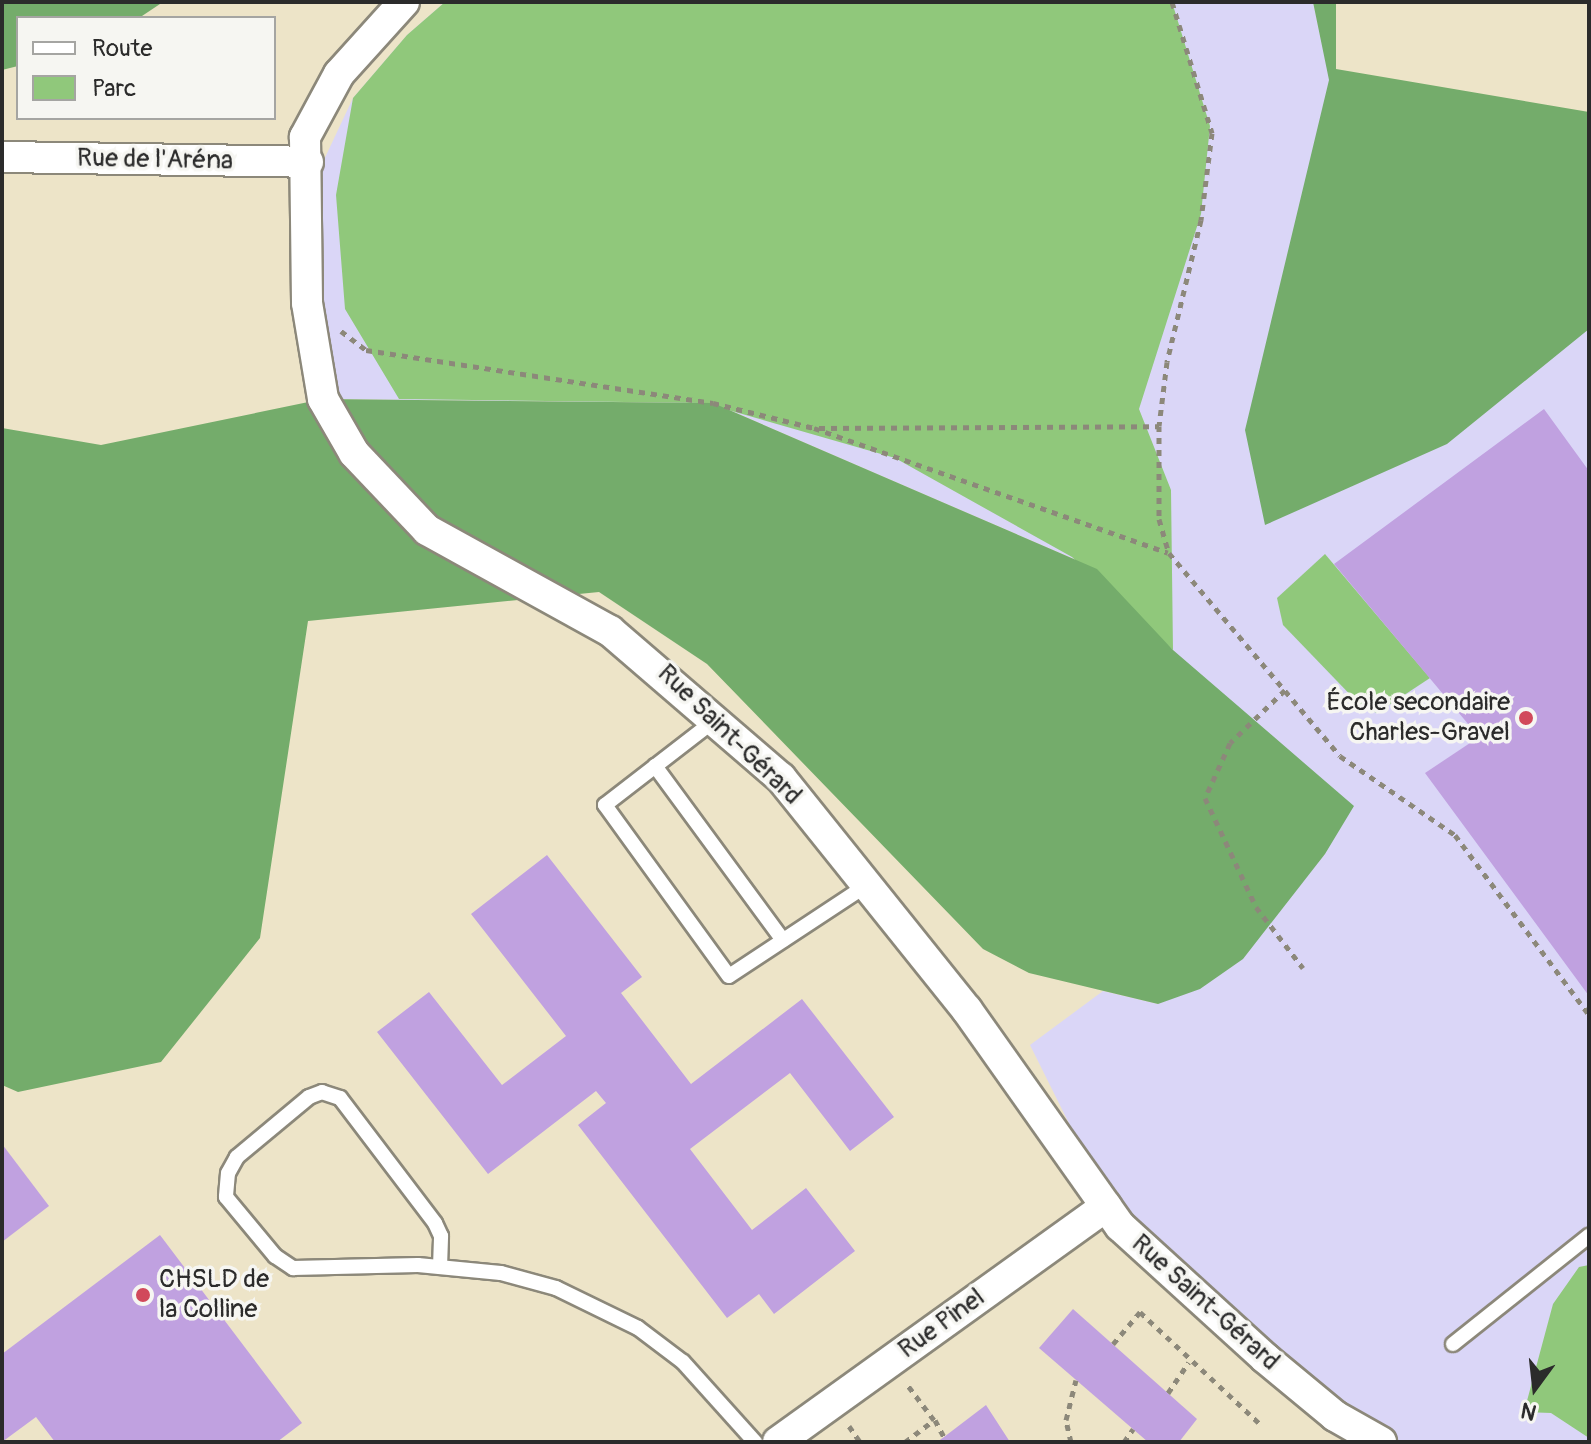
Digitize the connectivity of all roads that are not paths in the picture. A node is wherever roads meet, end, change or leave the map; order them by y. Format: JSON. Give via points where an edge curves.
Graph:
{"nodes":[{"id":1,"x":404,"y":2,"type":"edge"},
{"id":2,"x":2,"y":157,"type":"edge"},
{"id":3,"x":308,"y":162,"type":"junction"},
{"id":4,"x":716,"y":719,"type":"junction"},
{"id":5,"x":655,"y":766,"type":"junction"},
{"id":6,"x":867,"y":885,"type":"junction"},
{"id":7,"x":783,"y":940,"type":"junction"},
{"id":8,"x":1106,"y":1206,"type":"junction"},
{"id":9,"x":1589,"y":1236,"type":"edge"},
{"id":10,"x":440,"y":1267,"type":"junction"},
{"id":11,"x":1453,"y":1344,"type":"dead end"},
{"id":12,"x":755,"y":1442,"type":"edge"},
{"id":13,"x":778,"y":1442,"type":"edge"},
{"id":14,"x":1381,"y":1442,"type":"edge"}],
"edges":[{"from":1,"to":3,"type":"street","name":"Rue Saint-Gérard","via":[[353,55],[317,108],[305,137]]},
{"from":2,"to":3,"type":"street","name":"Rue de l'Aréna"},
{"from":3,"to":4,"type":"street","name":"Rue Saint-Gérard","via":[[307,303],[323,399],[354,453],[406,512],[467,554],[610,631]]},
{"from":4,"to":5,"type":"lane"},
{"from":4,"to":6,"type":"street","name":"Rue Saint-Gérard","via":[[781,778]]},
{"from":5,"to":7,"type":"lane"},
{"from":5,"to":7,"type":"lane","via":[[605,805],[729,976]]},
{"from":6,"to":7,"type":"lane"},
{"from":6,"to":8,"type":"street","name":"Rue Saint-Gérard","via":[[976,1023]]},
{"from":8,"to":13,"type":"street","name":"Rue Pinel"},
{"from":8,"to":14,"type":"street","name":"Rue Saint-Gérard","via":[[1174,1281],[1335,1416]]},
{"from":9,"to":11,"type":"lane"},
{"from":10,"to":10,"type":"lane","via":[[293,1268],[275,1256],[226,1197],[228,1173],[237,1157],[309,1097],[322,1092],[340,1098],[435,1223],[441,1236]]},
{"from":10,"to":12,"type":"lane","via":[[515,1277],[606,1310],[683,1362]]}]}
